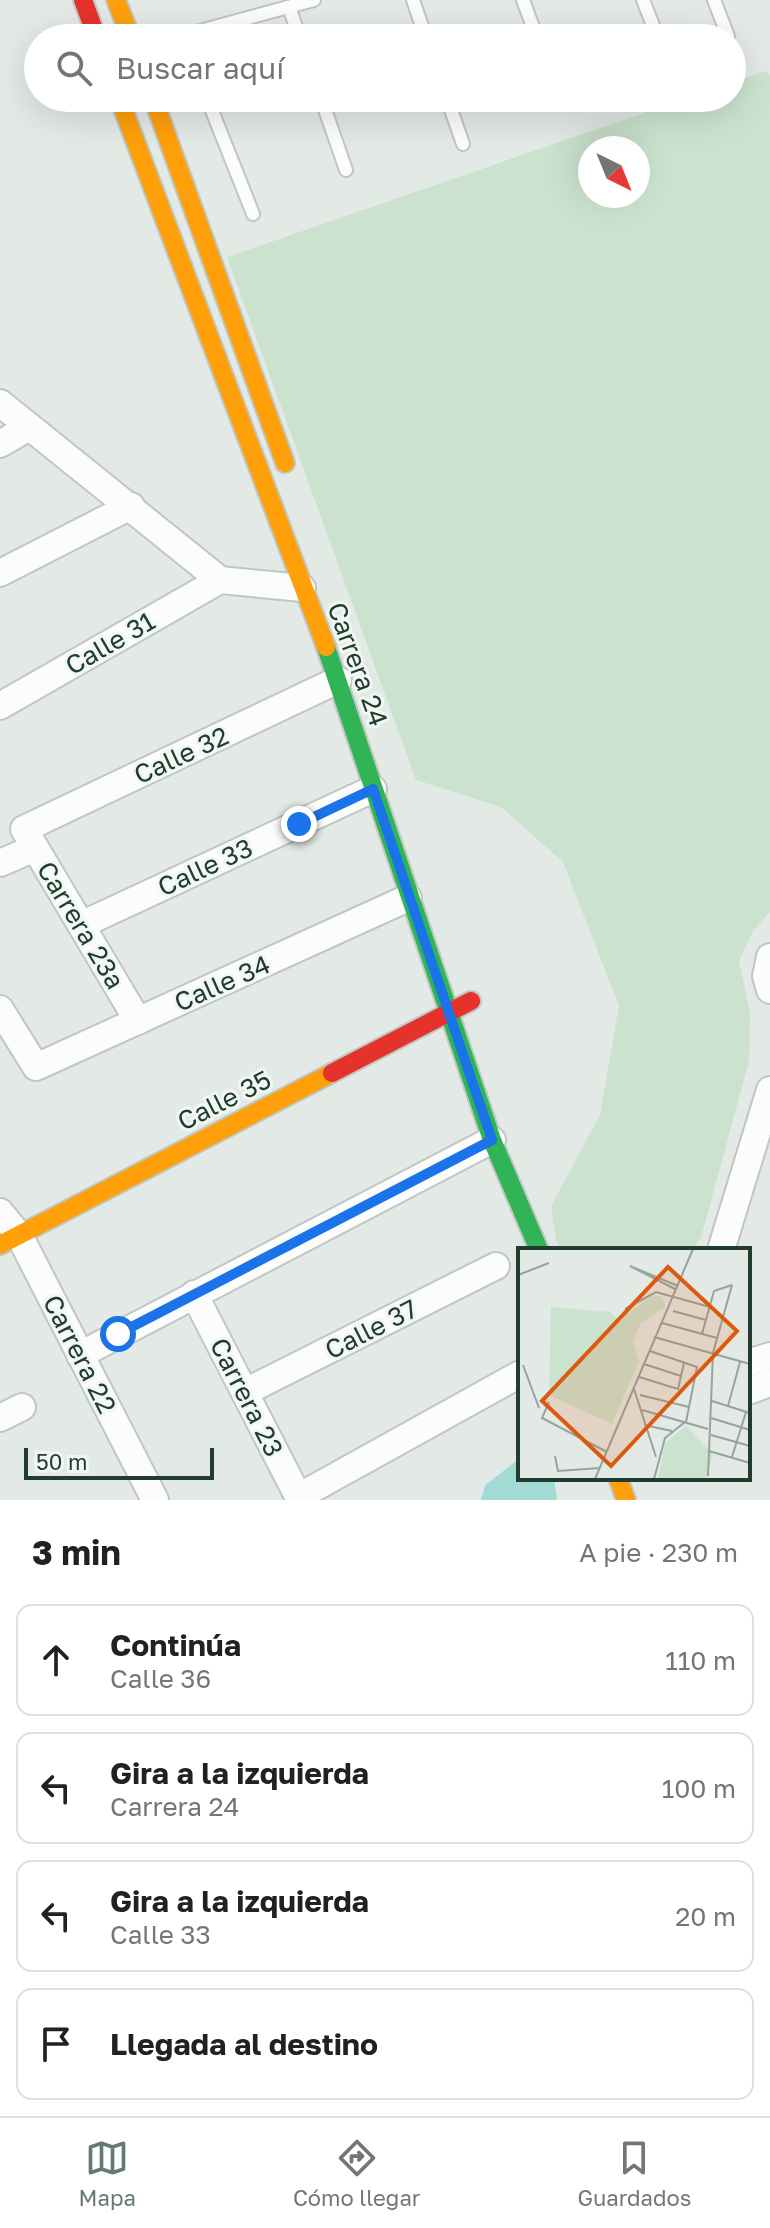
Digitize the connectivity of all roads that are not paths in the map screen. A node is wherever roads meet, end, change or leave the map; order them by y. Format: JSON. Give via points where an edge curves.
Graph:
{"nodes":[{"id":1,"x":83,"y":0,"type":"edge"},
{"id":2,"x":116,"y":0,"type":"edge"},
{"id":3,"x":314,"y":0,"type":"edge"},
{"id":4,"x":413,"y":0,"type":"edge"},
{"id":5,"x":523,"y":0,"type":"edge"},
{"id":6,"x":643,"y":0,"type":"edge"},
{"id":7,"x":714,"y":0,"type":"edge"},
{"id":8,"x":289,"y":7,"type":"junction"},
{"id":9,"x":92,"y":24,"type":"edge"},
{"id":10,"x":125,"y":24,"type":"edge"},
{"id":11,"x":228,"y":24,"type":"edge"},
{"id":12,"x":295,"y":24,"type":"edge"},
{"id":13,"x":421,"y":24,"type":"edge"},
{"id":14,"x":532,"y":24,"type":"edge"},
{"id":15,"x":652,"y":24,"type":"edge"},
{"id":16,"x":723,"y":24,"type":"edge"},
{"id":17,"x":124,"y":112,"type":"edge"},
{"id":18,"x":158,"y":112,"type":"edge"},
{"id":19,"x":213,"y":112,"type":"edge"},
{"id":20,"x":326,"y":112,"type":"edge"},
{"id":21,"x":452,"y":112,"type":"edge"},
{"id":22,"x":463,"y":144,"type":"dead end"},
{"id":23,"x":346,"y":170,"type":"dead end"},
{"id":24,"x":253,"y":214,"type":"dead end"},
{"id":25,"x":0,"y":403,"type":"edge"},
{"id":26,"x":29,"y":427,"type":"junction"},
{"id":27,"x":0,"y":444,"type":"edge"},
{"id":28,"x":293,"y":484,"type":"dead end"},
{"id":29,"x":131,"y":506,"type":"junction"},
{"id":30,"x":0,"y":573,"type":"edge"},
{"id":31,"x":220,"y":580,"type":"junction"},
{"id":32,"x":302,"y":588,"type":"junction"},
{"id":33,"x":338,"y":680,"type":"junction"},
{"id":34,"x":0,"y":706,"type":"edge"},
{"id":35,"x":373,"y":789,"type":"junction"},
{"id":36,"x":29,"y":838,"type":"junction"},
{"id":37,"x":0,"y":863,"type":"edge"},
{"id":38,"x":408,"y":898,"type":"junction"},
{"id":39,"x":81,"y":925,"type":"junction"},
{"id":40,"x":770,"y":957,"type":"edge"},
{"id":41,"x":770,"y":990,"type":"edge"},
{"id":42,"x":0,"y":1009,"type":"edge"},
{"id":43,"x":448,"y":1014,"type":"junction"},
{"id":44,"x":138,"y":1021,"type":"junction"},
{"id":45,"x":478,"y":1021,"type":"dead end"},
{"id":46,"x":770,"y":1090,"type":"edge"},
{"id":47,"x":492,"y":1140,"type":"junction"},
{"id":48,"x":535,"y":1190,"type":"dead end"},
{"id":49,"x":0,"y":1212,"type":"edge"},
{"id":50,"x":10,"y":1240,"type":"edge"},
{"id":51,"x":539,"y":1248,"type":"edge"},
{"id":52,"x":540,"y":1248,"type":"edge"},
{"id":53,"x":722,"y":1248,"type":"edge"},
{"id":54,"x":496,"y":1266,"type":"dead end"},
{"id":55,"x":194,"y":1294,"type":"junction"},
{"id":56,"x":80,"y":1355,"type":"junction"},
{"id":57,"x":770,"y":1356,"type":"edge"},
{"id":58,"x":750,"y":1362,"type":"edge"},
{"id":59,"x":518,"y":1375,"type":"edge"},
{"id":60,"x":770,"y":1383,"type":"edge"},
{"id":61,"x":750,"y":1390,"type":"edge"},
{"id":62,"x":245,"y":1392,"type":"junction"},
{"id":63,"x":619,"y":1480,"type":"edge"},
{"id":64,"x":299,"y":1498,"type":"edge"},
{"id":65,"x":155,"y":1500,"type":"edge"},
{"id":66,"x":626,"y":1500,"type":"edge"}],
"edges":[{"from":1,"to":9,"type":"main road"},
{"from":2,"to":10,"type":"main road"},
{"from":3,"to":8,"type":"lane"},
{"from":4,"to":13,"type":"lane"},
{"from":5,"to":14,"type":"lane"},
{"from":6,"to":15,"type":"lane"},
{"from":7,"to":16,"type":"lane"},
{"from":8,"to":11,"type":"lane"},
{"from":8,"to":12,"type":"lane"},
{"from":17,"to":32,"type":"main road","name":"Carrera 24"},
{"from":18,"to":28,"type":"main road"},
{"from":19,"to":24,"type":"lane"},
{"from":20,"to":23,"type":"lane"},
{"from":21,"to":22,"type":"lane"},
{"from":25,"to":26,"type":"street"},
{"from":26,"to":27,"type":"street"},
{"from":26,"to":29,"type":"street"},
{"from":29,"to":30,"type":"street"},
{"from":29,"to":31,"type":"street"},
{"from":31,"to":32,"type":"street"},
{"from":31,"to":34,"type":"street","name":"Calle 31"},
{"from":32,"to":33,"type":"main road","name":"Carrera 24"},
{"from":33,"to":35,"type":"main road","name":"Carrera 24"},
{"from":33,"to":36,"type":"street","name":"Calle 32"},
{"from":35,"to":38,"type":"main road","name":"Carrera 24"},
{"from":35,"to":39,"type":"street","name":"Calle 33"},
{"from":36,"to":37,"type":"street","name":"Calle 32"},
{"from":36,"to":39,"type":"street","name":"Carrera 23a"},
{"from":38,"to":43,"type":"main road","name":"Carrera 24"},
{"from":38,"to":44,"type":"street","name":"Calle 34"},
{"from":39,"to":44,"type":"street","name":"Carrera 23a"},
{"from":40,"to":41,"type":"street"},
{"from":42,"to":44,"type":"street","name":"Calle 34","via":[[36,1067]]},
{"from":43,"to":45,"type":"main road","name":"Calle 35","via":[[469,994]]},
{"from":43,"to":47,"type":"main road","name":"Carrera 24"},
{"from":43,"to":50,"type":"main road","name":"Calle 35"},
{"from":46,"to":53,"type":"street"},
{"from":47,"to":51,"type":"main road","name":"Carrera 24"},
{"from":47,"to":55,"type":"street"},
{"from":48,"to":52,"type":"main road","name":"Carrera 24","via":[[546,1226]]},
{"from":49,"to":50,"type":"street","name":"Carrera 22"},
{"from":50,"to":56,"type":"street","name":"Carrera 22"},
{"from":54,"to":62,"type":"street","name":"Calle 37"},
{"from":55,"to":56,"type":"street"},
{"from":55,"to":62,"type":"street","name":"Carrera 23"},
{"from":56,"to":65,"type":"street","name":"Carrera 22"},
{"from":57,"to":58,"type":"street"},
{"from":59,"to":64,"type":"street"},
{"from":60,"to":61,"type":"street"},
{"from":62,"to":64,"type":"street","name":"Carrera 23"},
{"from":63,"to":66,"type":"main road"}]}
